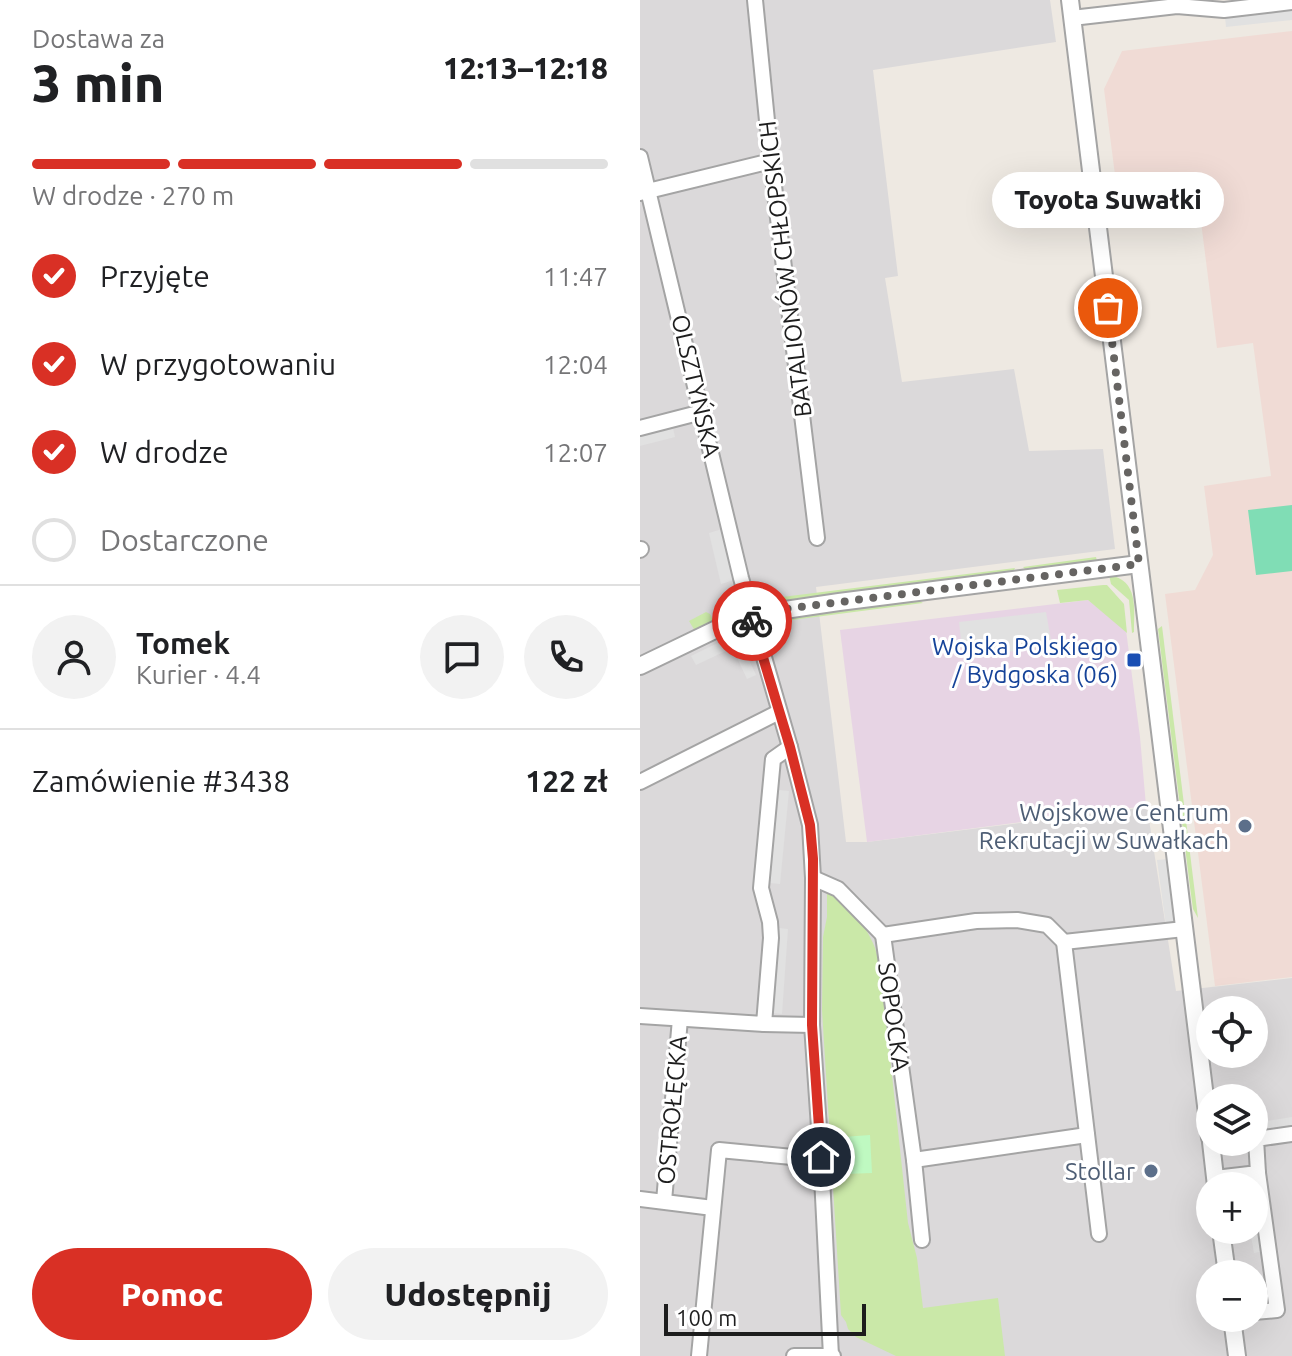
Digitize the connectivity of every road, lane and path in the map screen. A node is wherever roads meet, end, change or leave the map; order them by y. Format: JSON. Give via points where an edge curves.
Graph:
{"nodes":[{"id":1,"x":755,"y":0,"type":"edge"},
{"id":2,"x":1070,"y":0,"type":"edge"},
{"id":3,"x":1292,"y":2,"type":"edge"},
{"id":4,"x":1072,"y":18,"type":"junction"},
{"id":5,"x":640,"y":157,"type":"edge"},
{"id":6,"x":771,"y":161,"type":"junction"},
{"id":7,"x":644,"y":192,"type":"edge"},
{"id":8,"x":702,"y":412,"type":"junction"},
{"id":9,"x":640,"y":428,"type":"edge"},
{"id":10,"x":817,"y":538,"type":"dead end"},
{"id":11,"x":1139,"y":564,"type":"junction"},
{"id":12,"x":751,"y":615,"type":"junction"},
{"id":13,"x":640,"y":666,"type":"edge"},
{"id":14,"x":779,"y":712,"type":"junction"},
{"id":15,"x":790,"y":747,"type":"junction"},
{"id":16,"x":640,"y":782,"type":"edge"},
{"id":17,"x":813,"y":878,"type":"junction"},
{"id":18,"x":1184,"y":929,"type":"junction"},
{"id":19,"x":883,"y":935,"type":"junction"},
{"id":20,"x":1064,"y":942,"type":"junction"},
{"id":21,"x":640,"y":1016,"type":"edge"},
{"id":22,"x":680,"y":1019,"type":"junction"},
{"id":23,"x":764,"y":1024,"type":"junction"},
{"id":24,"x":812,"y":1025,"type":"junction"},
{"id":25,"x":1203,"y":1084,"type":"edge"},
{"id":26,"x":1292,"y":1134,"type":"edge"},
{"id":27,"x":1087,"y":1135,"type":"junction"},
{"id":28,"x":821,"y":1157,"type":"junction"},
{"id":29,"x":914,"y":1160,"type":"junction"},
{"id":30,"x":1258,"y":1172,"type":"edge"},
{"id":31,"x":640,"y":1199,"type":"edge"},
{"id":32,"x":664,"y":1201,"type":"junction"},
{"id":33,"x":713,"y":1208,"type":"junction"},
{"id":34,"x":1268,"y":1225,"type":"edge"},
{"id":35,"x":1099,"y":1234,"type":"dead end"},
{"id":36,"x":922,"y":1240,"type":"dead end"},
{"id":37,"x":1284,"y":1309,"type":"edge"},
{"id":38,"x":1234,"y":1332,"type":"edge"},
{"id":39,"x":699,"y":1356,"type":"edge"},
{"id":40,"x":794,"y":1356,"type":"edge"},
{"id":41,"x":832,"y":1356,"type":"edge"},
{"id":42,"x":1237,"y":1356,"type":"edge"}],
"edges":[{"from":1,"to":6,"type":"street","name":"BATALIONÓW CHŁOPSKICH"},
{"from":2,"to":4,"type":"street"},
{"from":3,"to":4,"type":"street","via":[[1224,10],[1177,6]]},
{"from":4,"to":11,"type":"street"},
{"from":5,"to":7,"type":"street","name":"OLSZTYŃSKA"},
{"from":6,"to":7,"type":"street"},
{"from":6,"to":10,"type":"street","name":"BATALIONÓW CHŁOPSKICH"},
{"from":7,"to":8,"type":"street","name":"OLSZTYŃSKA"},
{"from":8,"to":9,"type":"street"},
{"from":8,"to":12,"type":"street","name":"OLSZTYŃSKA"},
{"from":11,"to":12,"type":"street"},
{"from":11,"to":18,"type":"street"},
{"from":12,"to":13,"type":"street"},
{"from":12,"to":14,"type":"street","name":"OLSZTYŃSKA"},
{"from":14,"to":15,"type":"street","name":"OLSZTYŃSKA"},
{"from":14,"to":16,"type":"street"},
{"from":15,"to":17,"type":"street","name":"OLSZTYŃSKA","via":[[810,825]]},
{"from":15,"to":23,"type":"street","via":[[773,759],[761,888],[771,938]]},
{"from":17,"to":19,"type":"street","via":[[838,889]]},
{"from":17,"to":24,"type":"street","name":"OLSZTYŃSKA"},
{"from":18,"to":20,"type":"street"},
{"from":18,"to":25,"type":"street"},
{"from":19,"to":20,"type":"street","name":"SOPOCKA","via":[[1017,920],[1047,925]]},
{"from":19,"to":29,"type":"street","name":"SOPOCKA"},
{"from":20,"to":27,"type":"street"},
{"from":21,"to":22,"type":"street"},
{"from":22,"to":23,"type":"street"},
{"from":22,"to":32,"type":"street","name":"OSTROŁĘCKA"},
{"from":23,"to":24,"type":"street"},
{"from":24,"to":28,"type":"street","name":"OLSZTYŃSKA"},
{"from":26,"to":30,"type":"street","via":[[1256,1139]]},
{"from":27,"to":29,"type":"street"},
{"from":27,"to":35,"type":"street"},
{"from":28,"to":33,"type":"street","via":[[719,1150]]},
{"from":28,"to":41,"type":"street","name":"OLSZTYŃSKA"},
{"from":29,"to":36,"type":"street","name":"SOPOCKA"},
{"from":31,"to":32,"type":"street"},
{"from":32,"to":33,"type":"street"},
{"from":33,"to":39,"type":"street"},
{"from":34,"to":37,"type":"street"},
{"from":38,"to":42,"type":"street"},
{"from":40,"to":41,"type":"street"}]}
